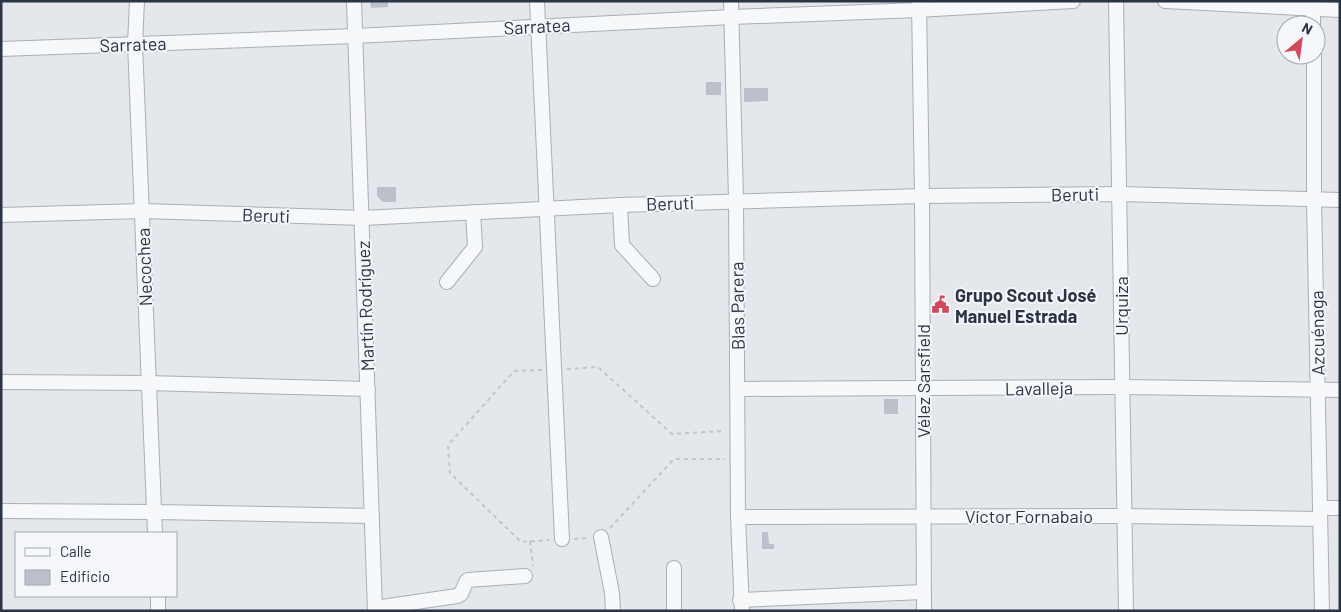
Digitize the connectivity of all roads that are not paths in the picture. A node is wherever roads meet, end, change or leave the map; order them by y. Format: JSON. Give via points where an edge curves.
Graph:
{"nodes":[{"id":1,"x":137,"y":1,"type":"edge"},
{"id":2,"x":354,"y":1,"type":"edge"},
{"id":3,"x":537,"y":1,"type":"edge"},
{"id":4,"x":731,"y":1,"type":"edge"},
{"id":5,"x":1073,"y":1,"type":"edge"},
{"id":6,"x":1116,"y":1,"type":"edge"},
{"id":7,"x":1165,"y":1,"type":"edge"},
{"id":8,"x":1313,"y":5,"type":"edge"},
{"id":9,"x":918,"y":6,"type":"edge"},
{"id":10,"x":1340,"y":10,"type":"edge"},
{"id":11,"x":732,"y":17,"type":"junction"},
{"id":12,"x":538,"y":26,"type":"junction"},
{"id":13,"x":355,"y":36,"type":"junction"},
{"id":14,"x":135,"y":44,"type":"junction"},
{"id":15,"x":1,"y":49,"type":"edge"},
{"id":16,"x":1314,"y":65,"type":"edge"},
{"id":17,"x":1120,"y":194,"type":"junction"},
{"id":18,"x":922,"y":196,"type":"junction"},
{"id":19,"x":736,"y":200,"type":"junction"},
{"id":20,"x":1314,"y":200,"type":"junction"},
{"id":21,"x":1340,"y":200,"type":"edge"},
{"id":22,"x":620,"y":205,"type":"junction"},
{"id":23,"x":548,"y":208,"type":"junction"},
{"id":24,"x":142,"y":211,"type":"junction"},
{"id":25,"x":473,"y":212,"type":"junction"},
{"id":26,"x":1,"y":215,"type":"edge"},
{"id":27,"x":362,"y":218,"type":"junction"},
{"id":28,"x":653,"y":279,"type":"dead end"},
{"id":29,"x":447,"y":282,"type":"dead end"},
{"id":30,"x":1,"y":382,"type":"edge"},
{"id":31,"x":148,"y":383,"type":"junction"},
{"id":32,"x":1122,"y":387,"type":"junction"},
{"id":33,"x":368,"y":389,"type":"junction"},
{"id":34,"x":738,"y":389,"type":"junction"},
{"id":35,"x":923,"y":389,"type":"junction"},
{"id":36,"x":1318,"y":390,"type":"junction"},
{"id":37,"x":1340,"y":390,"type":"edge"},
{"id":38,"x":1340,"y":508,"type":"edge"},
{"id":39,"x":1,"y":511,"type":"edge"},
{"id":40,"x":154,"y":512,"type":"junction"},
{"id":41,"x":1320,"y":514,"type":"junction"},
{"id":42,"x":372,"y":516,"type":"junction"},
{"id":43,"x":924,"y":516,"type":"junction"},
{"id":44,"x":1124,"y":516,"type":"junction"},
{"id":45,"x":738,"y":517,"type":"junction"},
{"id":46,"x":155,"y":532,"type":"edge"},
{"id":47,"x":601,"y":538,"type":"road end"},
{"id":48,"x":562,"y":539,"type":"road end"},
{"id":49,"x":674,"y":568,"type":"dead end"},
{"id":50,"x":529,"y":571,"type":"road end"},
{"id":51,"x":923,"y":592,"type":"junction"},
{"id":52,"x":158,"y":597,"type":"edge"},
{"id":53,"x":741,"y":605,"type":"edge"},
{"id":54,"x":375,"y":609,"type":"edge"},
{"id":55,"x":158,"y":611,"type":"edge"},
{"id":56,"x":613,"y":611,"type":"edge"},
{"id":57,"x":674,"y":611,"type":"edge"},
{"id":58,"x":924,"y":611,"type":"edge"},
{"id":59,"x":1126,"y":611,"type":"edge"},
{"id":60,"x":1322,"y":611,"type":"edge"}],
"edges":[{"from":1,"to":14,"type":"street","name":"Necochea"},
{"from":2,"to":13,"type":"street","name":"Martín Rodríguez"},
{"from":3,"to":12,"type":"street"},
{"from":4,"to":11,"type":"street","name":"Blas Parera"},
{"from":5,"to":9,"type":"street","name":"Sarratea"},
{"from":6,"to":17,"type":"street","name":"Urquiza"},
{"from":7,"to":8,"type":"street"},
{"from":8,"to":10,"type":"street"},
{"from":9,"to":11,"type":"street","name":"Sarratea"},
{"from":9,"to":18,"type":"street","name":"Vélez Sarsfield"},
{"from":11,"to":12,"type":"street","name":"Sarratea"},
{"from":11,"to":19,"type":"street","name":"Blas Parera"},
{"from":12,"to":13,"type":"street","name":"Sarratea"},
{"from":12,"to":23,"type":"street"},
{"from":13,"to":14,"type":"street","name":"Sarratea"},
{"from":13,"to":27,"type":"street","name":"Martín Rodríguez"},
{"from":14,"to":15,"type":"street","name":"Sarratea"},
{"from":14,"to":24,"type":"street","name":"Necochea"},
{"from":16,"to":20,"type":"street","name":"Azcuénaga"},
{"from":17,"to":18,"type":"street","name":"Beruti"},
{"from":17,"to":20,"type":"street","name":"Beruti"},
{"from":17,"to":32,"type":"street","name":"Urquiza"},
{"from":18,"to":19,"type":"street","name":"Beruti"},
{"from":18,"to":35,"type":"street","name":"Vélez Sarsfield"},
{"from":19,"to":22,"type":"street","name":"Beruti"},
{"from":19,"to":34,"type":"street","name":"Blas Parera"},
{"from":20,"to":21,"type":"street","name":"Beruti"},
{"from":20,"to":36,"type":"street","name":"Azcuénaga"},
{"from":22,"to":23,"type":"street","name":"Beruti"},
{"from":22,"to":28,"type":"street","via":[[622,245]]},
{"from":23,"to":25,"type":"street","name":"Beruti"},
{"from":23,"to":48,"type":"street"},
{"from":24,"to":26,"type":"street","name":"Beruti"},
{"from":24,"to":27,"type":"street","name":"Beruti"},
{"from":24,"to":31,"type":"street","name":"Necochea"},
{"from":25,"to":27,"type":"street","name":"Beruti"},
{"from":25,"to":29,"type":"street","via":[[475,247]]},
{"from":27,"to":33,"type":"street","name":"Martín Rodríguez"},
{"from":30,"to":31,"type":"street"},
{"from":31,"to":33,"type":"street"},
{"from":31,"to":40,"type":"street","name":"Necochea"},
{"from":32,"to":35,"type":"street","name":"Lavalleja"},
{"from":32,"to":36,"type":"street","name":"Lavalleja"},
{"from":32,"to":44,"type":"street","name":"Urquiza"},
{"from":33,"to":42,"type":"street","name":"Martín Rodríguez"},
{"from":34,"to":35,"type":"street","name":"Lavalleja"},
{"from":34,"to":45,"type":"street","name":"Blas Parera"},
{"from":35,"to":43,"type":"street","name":"Vélez Sarsfield"},
{"from":36,"to":37,"type":"street","name":"Lavalleja"},
{"from":36,"to":41,"type":"street","name":"Azcuénaga"},
{"from":38,"to":41,"type":"street","name":"Víctor Fornabaio"},
{"from":39,"to":40,"type":"street"},
{"from":40,"to":42,"type":"street"},
{"from":40,"to":46,"type":"street","name":"Necochea"},
{"from":41,"to":44,"type":"street","name":"Víctor Fornabaio"},
{"from":41,"to":60,"type":"street","name":"Azcuénaga"},
{"from":42,"to":54,"type":"street","name":"Martín Rodríguez"},
{"from":43,"to":44,"type":"street","name":"Víctor Fornabaio"},
{"from":43,"to":45,"type":"street","name":"Víctor Fornabaio"},
{"from":43,"to":51,"type":"street","name":"Vélez Sarsfield"},
{"from":44,"to":59,"type":"street","name":"Urquiza"},
{"from":45,"to":53,"type":"street","name":"Blas Parera"},
{"from":47,"to":56,"type":"street"},
{"from":49,"to":57,"type":"street"},
{"from":50,"to":54,"type":"street","via":[[468,580],[457,596]]},
{"from":51,"to":53,"type":"street"},
{"from":51,"to":58,"type":"street","name":"Vélez Sarsfield"},
{"from":52,"to":55,"type":"street"}]}
